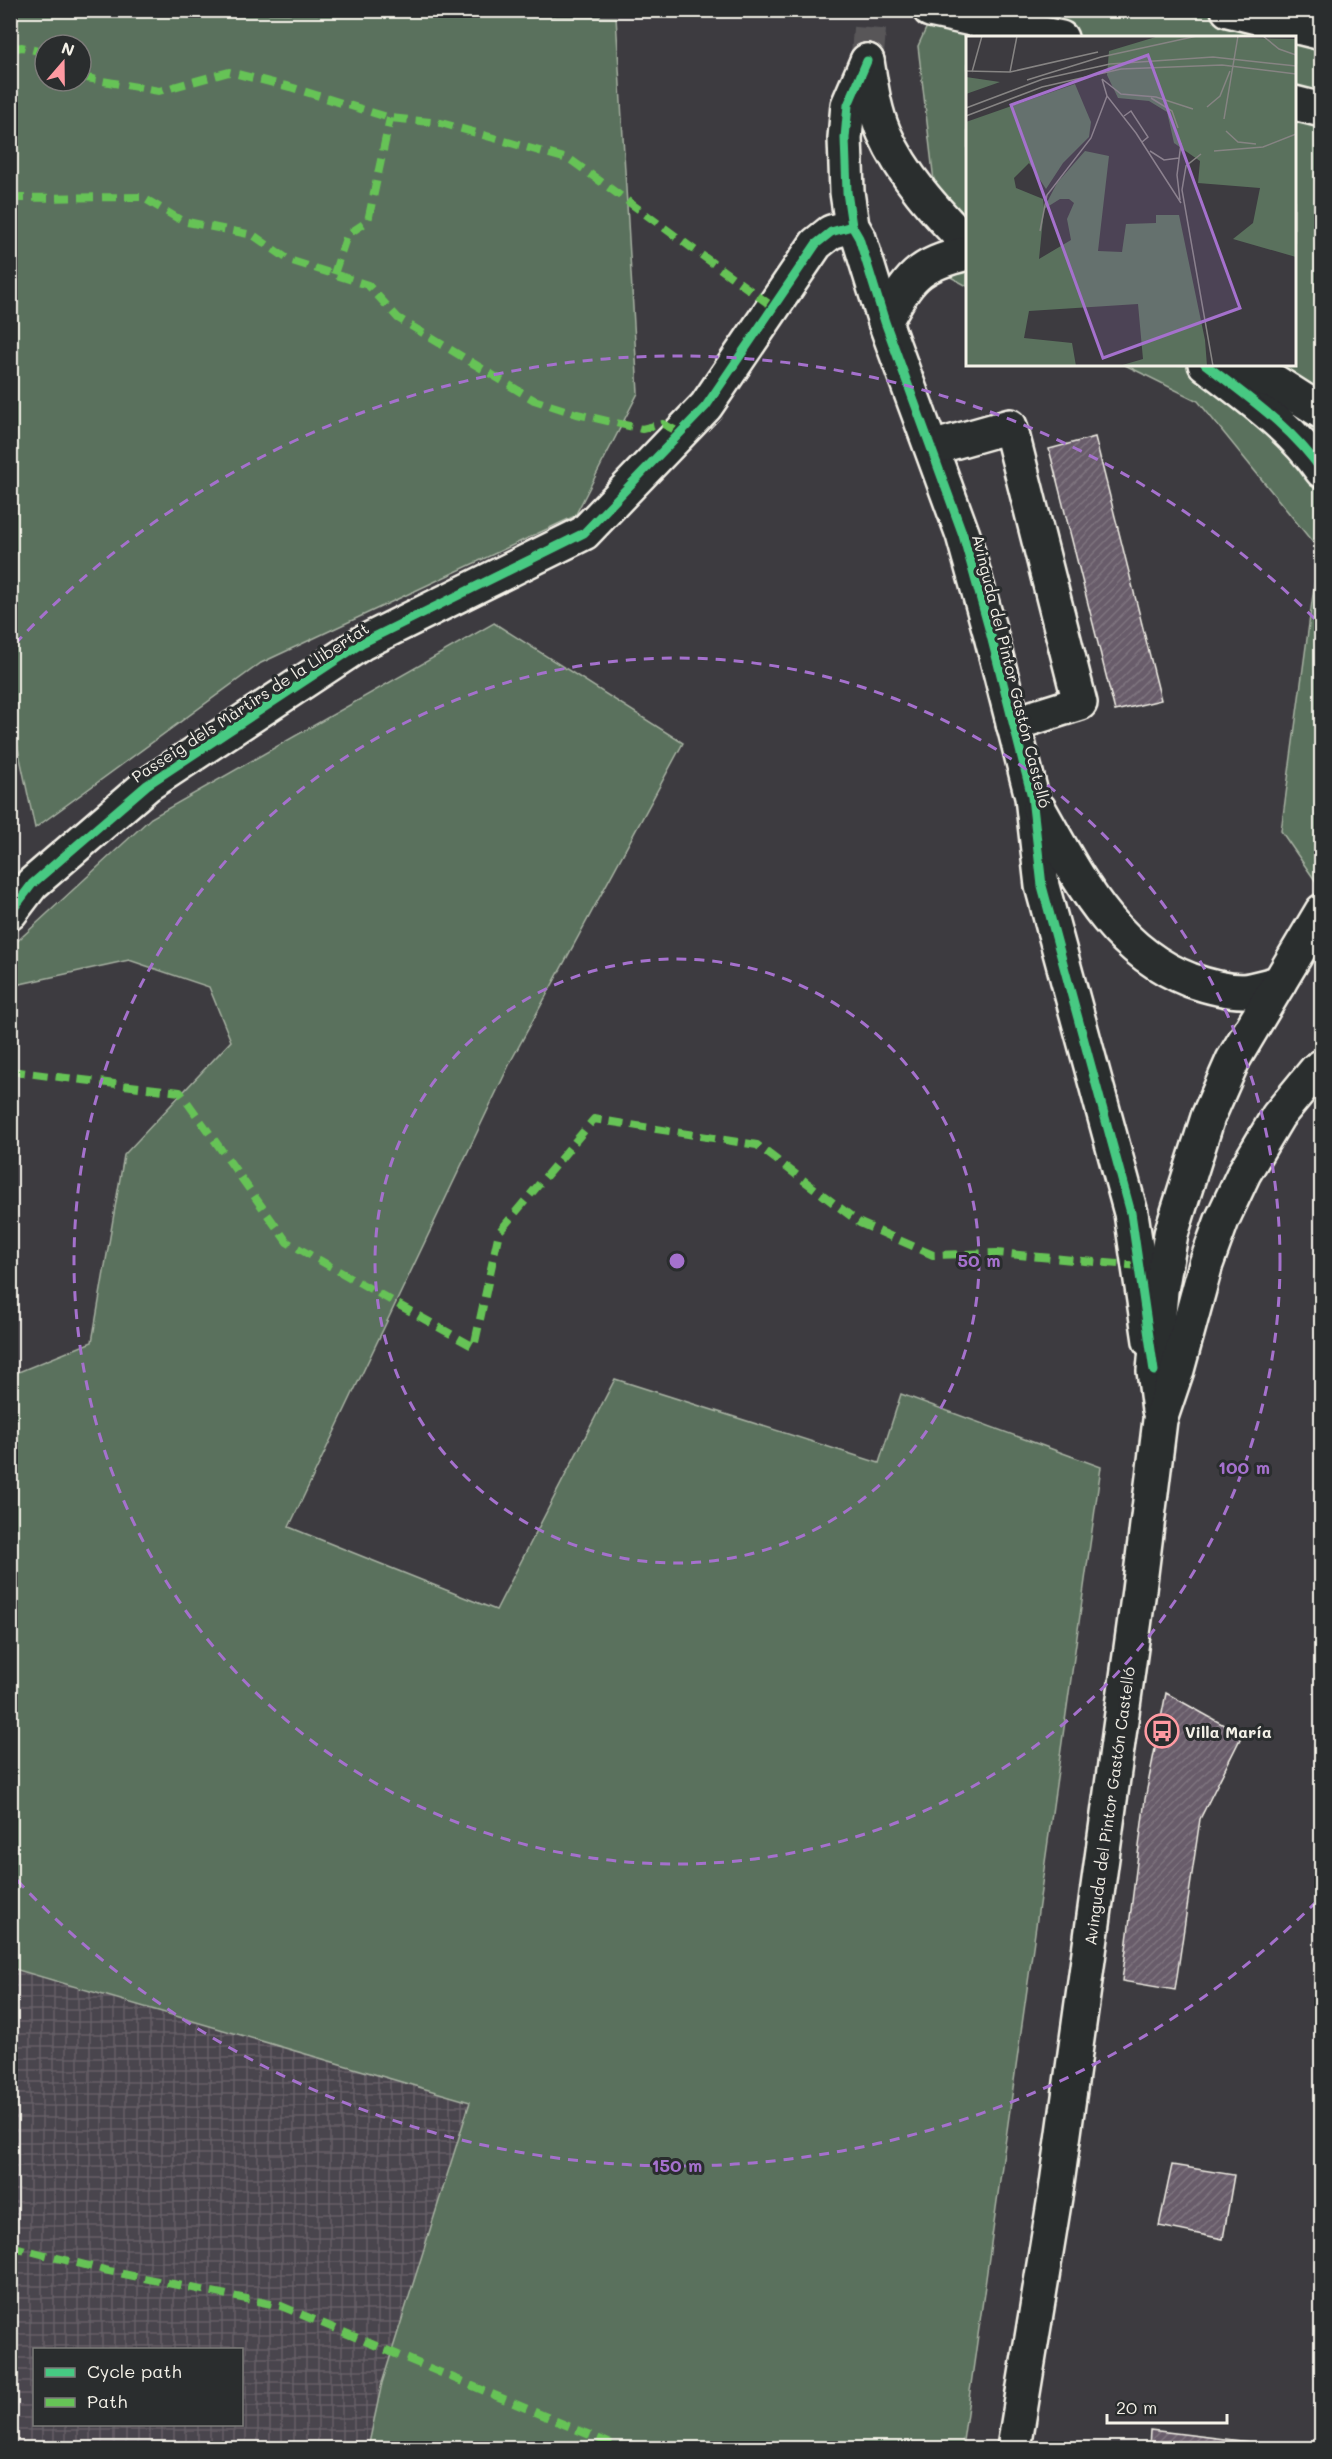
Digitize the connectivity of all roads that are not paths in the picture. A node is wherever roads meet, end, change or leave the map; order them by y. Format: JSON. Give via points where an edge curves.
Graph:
{"nodes":[{"id":1,"x":930,"y":10,"type":"edge"},
{"id":2,"x":1228,"y":10,"type":"edge"},
{"id":3,"x":1322,"y":33,"type":"edge"},
{"id":4,"x":1052,"y":36,"type":"edge"},
{"id":5,"x":1296,"y":104,"type":"edge"},
{"id":6,"x":1322,"y":110,"type":"edge"},
{"id":7,"x":852,"y":226,"type":"junction"},
{"id":8,"x":966,"y":242,"type":"edge"},
{"id":9,"x":966,"y":253,"type":"edge"},
{"id":10,"x":885,"y":322,"type":"junction"},
{"id":11,"x":1208,"y":366,"type":"edge"},
{"id":12,"x":1217,"y":366,"type":"edge"},
{"id":13,"x":1322,"y":412,"type":"edge"},
{"id":14,"x":932,"y":448,"type":"junction"},
{"id":15,"x":1322,"y":471,"type":"edge"},
{"id":16,"x":1014,"y":724,"type":"junction"},
{"id":17,"x":1032,"y":796,"type":"junction"},
{"id":18,"x":1322,"y":911,"type":"edge"},
{"id":19,"x":10,"y":914,"type":"edge"},
{"id":20,"x":1279,"y":983,"type":"junction"},
{"id":21,"x":1322,"y":1066,"type":"edge"},
{"id":22,"x":1154,"y":1371,"type":"junction"},
{"id":23,"x":1160,"y":1420,"type":"junction"},
{"id":24,"x":1056,"y":2191,"type":"junction"},
{"id":25,"x":1014,"y":2448,"type":"edge"},
{"id":26,"x":1032,"y":2448,"type":"edge"}],
"edges":[{"from":1,"to":4,"type":"main road"},
{"from":2,"to":3,"type":"main road"},
{"from":5,"to":6,"type":"main road"},
{"from":7,"to":8,"type":"main road","name":"Avinguda del Pintor Gastón Castelló","via":[[845,165],[848,105],[867,61],[884,133],[935,211]]},
{"from":7,"to":10,"type":"main road","name":"Avinguda del Pintor Gastón Castelló"},
{"from":7,"to":19,"type":"main road","name":"Passeig dels Màrtirs de la Llibertat","via":[[831,232],[816,244],[706,406],[584,533],[362,643],[147,784],[32,884]]},
{"from":9,"to":10,"type":"main road","via":[[923,268],[910,280]]},
{"from":10,"to":14,"type":"main road","name":"Avinguda del Pintor Gastón Castelló"},
{"from":11,"to":15,"type":"main road","via":[[1272,417]]},
{"from":12,"to":13,"type":"main road","via":[[1275,382]]},
{"from":14,"to":16,"type":"main road","name":"Avinguda del Pintor Gastón Castelló","via":[[963,535]]},
{"from":14,"to":16,"type":"main road","via":[[1010,426],[1080,703]]},
{"from":16,"to":17,"type":"main road","name":"Avinguda del Pintor Gastón Castelló"},
{"from":17,"to":20,"type":"main road","name":"Avinguda del Pintor Gastón Castelló","via":[[1109,923],[1144,956],[1210,988],[1244,991]]},
{"from":17,"to":22,"type":"main road","name":"Avinguda del Pintor Gastón Castelló","via":[[1042,886],[1131,1213]]},
{"from":18,"to":20,"type":"main road","name":"Avinguda del Pintor Gastón Castelló"},
{"from":20,"to":22,"type":"main road","name":"Avinguda del Pintor Gastón Castelló","via":[[1233,1060],[1201,1137],[1172,1234],[1161,1291]]},
{"from":21,"to":23,"type":"main road","name":"Avinguda del Pintor Gastón Castelló","via":[[1278,1116],[1222,1220]]},
{"from":22,"to":23,"type":"main road","name":"Avinguda del Pintor Gastón Castelló"},
{"from":23,"to":24,"type":"main road","name":"Avinguda del Pintor Gastón Castelló"},
{"from":24,"to":25,"type":"main road","name":"Avinguda del Pintor Gastón Castelló"},
{"from":24,"to":26,"type":"main road","name":"Avinguda del Pintor Gastón Castelló"}]}
